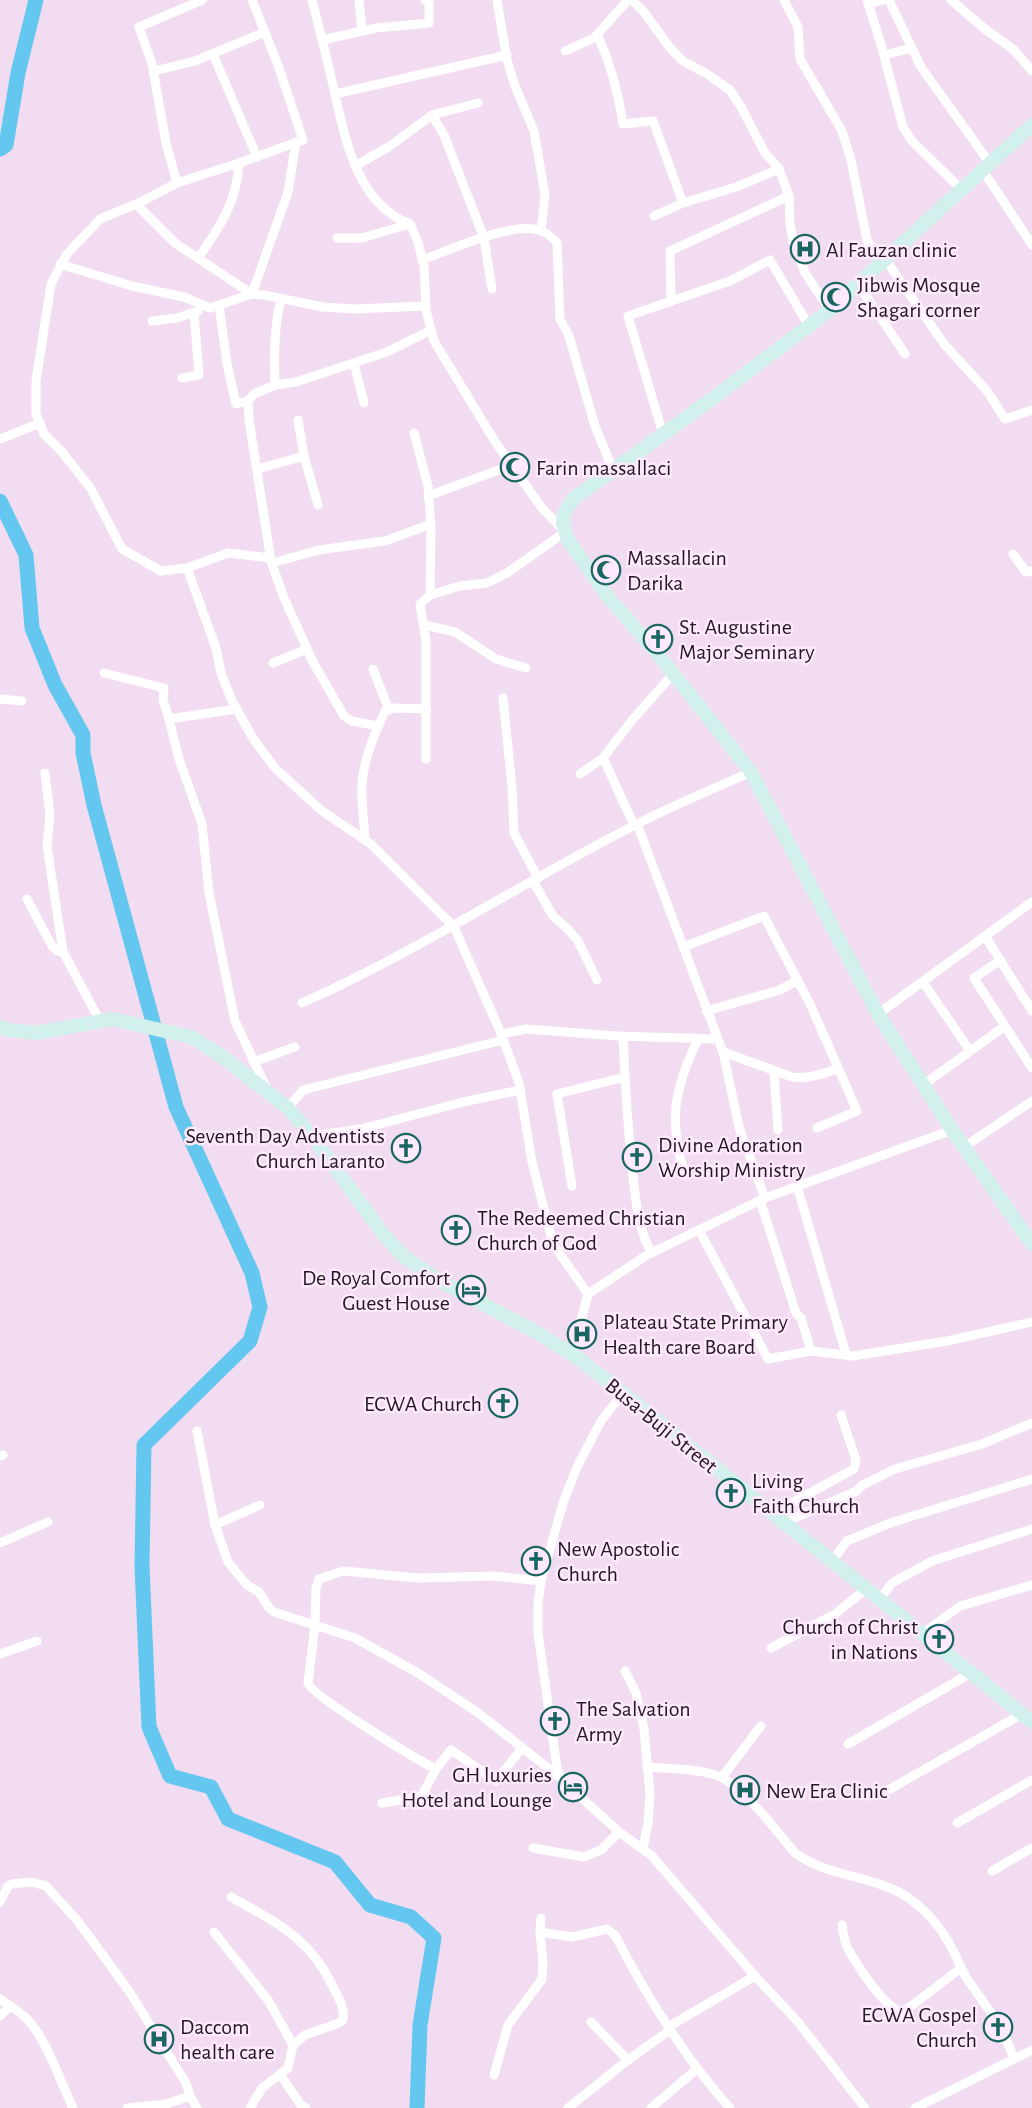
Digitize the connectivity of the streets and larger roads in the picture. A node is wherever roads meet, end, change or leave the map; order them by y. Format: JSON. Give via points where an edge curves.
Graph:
{"nodes":[{"id":1,"x":201,"y":0,"type":"edge"},
{"id":2,"x":252,"y":0,"type":"edge"},
{"id":3,"x":312,"y":0,"type":"edge"},
{"id":4,"x":359,"y":0,"type":"edge"},
{"id":5,"x":425,"y":0,"type":"edge"},
{"id":6,"x":497,"y":0,"type":"edge"},
{"id":7,"x":630,"y":0,"type":"edge"},
{"id":8,"x":784,"y":0,"type":"edge"},
{"id":9,"x":884,"y":0,"type":"edge"},
{"id":10,"x":889,"y":0,"type":"edge"},
{"id":11,"x":951,"y":0,"type":"edge"},
{"id":12,"x":868,"y":2,"type":"edge"},
{"id":13,"x":362,"y":31,"type":"junction"},
{"id":14,"x":265,"y":32,"type":"junction"},
{"id":15,"x":597,"y":35,"type":"junction"},
{"id":16,"x":322,"y":40,"type":"junction"},
{"id":17,"x":912,"y":48,"type":"junction"},
{"id":18,"x":565,"y":51,"type":"dead end"},
{"id":19,"x":213,"y":54,"type":"junction"},
{"id":20,"x":507,"y":55,"type":"junction"},
{"id":21,"x":884,"y":55,"type":"junction"},
{"id":22,"x":154,"y":71,"type":"junction"},
{"id":23,"x":1032,"y":71,"type":"edge"},
{"id":24,"x":335,"y":94,"type":"junction"},
{"id":25,"x":478,"y":103,"type":"dead end"},
{"id":26,"x":432,"y":115,"type":"junction"},
{"id":27,"x":1032,"y":125,"type":"edge"},
{"id":28,"x":296,"y":142,"type":"junction"},
{"id":29,"x":257,"y":157,"type":"junction"},
{"id":30,"x":239,"y":163,"type":"junction"},
{"id":31,"x":355,"y":166,"type":"junction"},
{"id":32,"x":985,"y":166,"type":"junction"},
{"id":33,"x":779,"y":169,"type":"junction"},
{"id":34,"x":177,"y":183,"type":"junction"},
{"id":35,"x":961,"y":189,"type":"junction"},
{"id":36,"x":789,"y":196,"type":"junction"},
{"id":37,"x":683,"y":203,"type":"junction"},
{"id":38,"x":136,"y":204,"type":"junction"},
{"id":39,"x":654,"y":216,"type":"dead end"},
{"id":40,"x":410,"y":224,"type":"junction"},
{"id":41,"x":541,"y":231,"type":"junction"},
{"id":42,"x":337,"y":238,"type":"dead end"},
{"id":43,"x":484,"y":238,"type":"junction"},
{"id":44,"x":1032,"y":245,"type":"edge"},
{"id":45,"x":198,"y":258,"type":"junction"},
{"id":46,"x":422,"y":260,"type":"junction"},
{"id":47,"x":883,"y":261,"type":"junction"},
{"id":48,"x":60,"y":264,"type":"junction"},
{"id":49,"x":858,"y":284,"type":"junction"},
{"id":50,"x":492,"y":289,"type":"dead end"},
{"id":51,"x":252,"y":294,"type":"junction"},
{"id":52,"x":281,"y":298,"type":"junction"},
{"id":53,"x":671,"y":302,"type":"junction"},
{"id":54,"x":219,"y":305,"type":"junction"},
{"id":55,"x":426,"y":306,"type":"junction"},
{"id":56,"x":206,"y":307,"type":"junction"},
{"id":57,"x":830,"y":309,"type":"junction"},
{"id":58,"x":194,"y":313,"type":"junction"},
{"id":59,"x":152,"y":321,"type":"dead end"},
{"id":60,"x":809,"y":326,"type":"junction"},
{"id":61,"x":432,"y":330,"type":"junction"},
{"id":62,"x":905,"y":354,"type":"dead end"},
{"id":63,"x":354,"y":363,"type":"junction"},
{"id":64,"x":182,"y":378,"type":"dead end"},
{"id":65,"x":275,"y":385,"type":"junction"},
{"id":66,"x":248,"y":401,"type":"junction"},
{"id":67,"x":364,"y":403,"type":"dead end"},
{"id":68,"x":1032,"y":410,"type":"edge"},
{"id":69,"x":298,"y":420,"type":"dead end"},
{"id":70,"x":40,"y":423,"type":"junction"},
{"id":71,"x":414,"y":433,"type":"dead end"},
{"id":72,"x":663,"y":434,"type":"junction"},
{"id":73,"x":0,"y":439,"type":"edge"},
{"id":74,"x":304,"y":456,"type":"junction"},
{"id":75,"x":512,"y":465,"type":"junction"},
{"id":76,"x":258,"y":470,"type":"junction"},
{"id":77,"x":613,"y":470,"type":"junction"},
{"id":78,"x":428,"y":496,"type":"junction"},
{"id":79,"x":318,"y":505,"type":"dead end"},
{"id":80,"x":431,"y":524,"type":"junction"},
{"id":81,"x":565,"y":532,"type":"junction"},
{"id":82,"x":1013,"y":554,"type":"dead end"},
{"id":83,"x":271,"y":560,"type":"junction"},
{"id":84,"x":187,"y":568,"type":"junction"},
{"id":85,"x":1032,"y":572,"type":"edge"},
{"id":86,"x":430,"y":595,"type":"junction"},
{"id":87,"x":424,"y":626,"type":"junction"},
{"id":88,"x":308,"y":650,"type":"junction"},
{"id":89,"x":273,"y":663,"type":"dead end"},
{"id":90,"x":526,"y":668,"type":"dead end"},
{"id":91,"x":373,"y":669,"type":"dead end"},
{"id":92,"x":104,"y":673,"type":"dead end"},
{"id":93,"x":674,"y":674,"type":"junction"},
{"id":94,"x":503,"y":698,"type":"dead end"},
{"id":95,"x":0,"y":699,"type":"edge"},
{"id":96,"x":22,"y":701,"type":"dead end"},
{"id":97,"x":427,"y":709,"type":"junction"},
{"id":98,"x":237,"y":710,"type":"junction"},
{"id":99,"x":389,"y":710,"type":"junction"},
{"id":100,"x":169,"y":719,"type":"junction"},
{"id":101,"x":378,"y":726,"type":"junction"},
{"id":102,"x":603,"y":758,"type":"junction"},
{"id":103,"x":426,"y":759,"type":"dead end"},
{"id":104,"x":752,"y":772,"type":"junction"},
{"id":105,"x":45,"y":773,"type":"dead end"},
{"id":106,"x":580,"y":774,"type":"dead end"},
{"id":107,"x":635,"y":825,"type":"junction"},
{"id":108,"x":365,"y":840,"type":"junction"},
{"id":109,"x":535,"y":879,"type":"junction"},
{"id":110,"x":27,"y":899,"type":"dead end"},
{"id":111,"x":1032,"y":902,"type":"edge"},
{"id":112,"x":454,"y":927,"type":"junction"},
{"id":113,"x":985,"y":936,"type":"junction"},
{"id":114,"x":682,"y":947,"type":"junction"},
{"id":115,"x":63,"y":952,"type":"junction"},
{"id":116,"x":1001,"y":960,"type":"junction"},
{"id":117,"x":597,"y":980,"type":"dead end"},
{"id":118,"x":798,"y":980,"type":"junction"},
{"id":119,"x":923,"y":982,"type":"junction"},
{"id":120,"x":302,"y":1003,"type":"dead end"},
{"id":121,"x":706,"y":1011,"type":"junction"},
{"id":122,"x":1032,"y":1011,"type":"edge"},
{"id":123,"x":878,"y":1014,"type":"junction"},
{"id":124,"x":100,"y":1020,"type":"junction"},
{"id":125,"x":1005,"y":1026,"type":"junction"},
{"id":126,"x":3,"y":1030,"type":"edge"},
{"id":127,"x":623,"y":1036,"type":"junction"},
{"id":128,"x":502,"y":1037,"type":"junction"},
{"id":129,"x":698,"y":1039,"type":"junction"},
{"id":130,"x":717,"y":1039,"type":"junction"},
{"id":131,"x":295,"y":1047,"type":"dead end"},
{"id":132,"x":970,"y":1051,"type":"junction"},
{"id":133,"x":723,"y":1052,"type":"junction"},
{"id":134,"x":253,"y":1062,"type":"junction"},
{"id":135,"x":1032,"y":1068,"type":"edge"},
{"id":136,"x":837,"y":1069,"type":"junction"},
{"id":137,"x":774,"y":1071,"type":"junction"},
{"id":138,"x":625,"y":1077,"type":"junction"},
{"id":139,"x":923,"y":1085,"type":"junction"},
{"id":140,"x":520,"y":1090,"type":"junction"},
{"id":141,"x":268,"y":1091,"type":"junction"},
{"id":142,"x":1032,"y":1101,"type":"edge"},
{"id":143,"x":288,"y":1108,"type":"junction"},
{"id":144,"x":818,"y":1128,"type":"dead end"},
{"id":145,"x":778,"y":1130,"type":"dead end"},
{"id":146,"x":952,"y":1130,"type":"junction"},
{"id":147,"x":312,"y":1136,"type":"junction"},
{"id":148,"x":964,"y":1147,"type":"junction"},
{"id":149,"x":685,"y":1175,"type":"dead end"},
{"id":150,"x":572,"y":1186,"type":"dead end"},
{"id":151,"x":797,"y":1186,"type":"junction"},
{"id":152,"x":763,"y":1199,"type":"junction"},
{"id":153,"x":699,"y":1230,"type":"junction"},
{"id":154,"x":1032,"y":1244,"type":"edge"},
{"id":155,"x":652,"y":1253,"type":"junction"},
{"id":156,"x":588,"y":1294,"type":"junction"},
{"id":157,"x":1032,"y":1322,"type":"edge"},
{"id":158,"x":811,"y":1351,"type":"junction"},
{"id":159,"x":572,"y":1354,"type":"junction"},
{"id":160,"x":846,"y":1354,"type":"junction"},
{"id":161,"x":623,"y":1393,"type":"junction"},
{"id":162,"x":841,"y":1415,"type":"dead end"},
{"id":163,"x":1032,"y":1423,"type":"edge"},
{"id":164,"x":197,"y":1431,"type":"dead end"},
{"id":165,"x":1032,"y":1479,"type":"edge"},
{"id":166,"x":260,"y":1505,"type":"dead end"},
{"id":167,"x":771,"y":1514,"type":"junction"},
{"id":168,"x":48,"y":1522,"type":"dead end"},
{"id":169,"x":783,"y":1523,"type":"junction"},
{"id":170,"x":215,"y":1525,"type":"junction"},
{"id":171,"x":1032,"y":1529,"type":"edge"},
{"id":172,"x":0,"y":1543,"type":"edge"},
{"id":173,"x":831,"y":1562,"type":"junction"},
{"id":174,"x":541,"y":1581,"type":"junction"},
{"id":175,"x":1032,"y":1585,"type":"edge"},
{"id":176,"x":866,"y":1589,"type":"junction"},
{"id":177,"x":879,"y":1600,"type":"junction"},
{"id":178,"x":315,"y":1624,"type":"junction"},
{"id":179,"x":922,"y":1634,"type":"junction"},
{"id":180,"x":37,"y":1641,"type":"dead end"},
{"id":181,"x":771,"y":1648,"type":"dead end"},
{"id":182,"x":0,"y":1654,"type":"edge"},
{"id":183,"x":625,"y":1671,"type":"dead end"},
{"id":184,"x":971,"y":1674,"type":"junction"},
{"id":185,"x":1027,"y":1718,"type":"edge"},
{"id":186,"x":761,"y":1726,"type":"dead end"},
{"id":187,"x":848,"y":1744,"type":"dead end"},
{"id":188,"x":522,"y":1748,"type":"junction"},
{"id":189,"x":647,"y":1767,"type":"junction"},
{"id":190,"x":436,"y":1769,"type":"junction"},
{"id":191,"x":722,"y":1778,"type":"junction"},
{"id":192,"x":562,"y":1779,"type":"junction"},
{"id":193,"x":1032,"y":1780,"type":"edge"},
{"id":194,"x":890,"y":1789,"type":"dead end"},
{"id":195,"x":382,"y":1803,"type":"dead end"},
{"id":196,"x":957,"y":1823,"type":"dead end"},
{"id":197,"x":619,"y":1832,"type":"junction"},
{"id":198,"x":533,"y":1848,"type":"dead end"},
{"id":199,"x":643,"y":1848,"type":"junction"},
{"id":200,"x":1032,"y":1848,"type":"edge"},
{"id":201,"x":992,"y":1871,"type":"dead end"},
{"id":202,"x":231,"y":1897,"type":"dead end"},
{"id":203,"x":0,"y":1902,"type":"edge"},
{"id":204,"x":541,"y":1918,"type":"dead end"},
{"id":205,"x":842,"y":1925,"type":"dead end"},
{"id":206,"x":214,"y":1932,"type":"dead end"},
{"id":207,"x":540,"y":1932,"type":"junction"},
{"id":208,"x":961,"y":1968,"type":"junction"},
{"id":209,"x":755,"y":1976,"type":"junction"},
{"id":210,"x":0,"y":1999,"type":"edge"},
{"id":211,"x":10,"y":2006,"type":"junction"},
{"id":212,"x":0,"y":2016,"type":"edge"},
{"id":213,"x":591,"y":2022,"type":"dead end"},
{"id":214,"x":669,"y":2029,"type":"junction"},
{"id":215,"x":293,"y":2045,"type":"junction"},
{"id":216,"x":1032,"y":2050,"type":"edge"},
{"id":217,"x":1014,"y":2059,"type":"junction"},
{"id":218,"x":628,"y":2060,"type":"junction"},
{"id":219,"x":697,"y":2068,"type":"junction"},
{"id":220,"x":280,"y":2074,"type":"junction"},
{"id":221,"x":494,"y":2075,"type":"dead end"},
{"id":222,"x":190,"y":2096,"type":"junction"},
{"id":223,"x":73,"y":2108,"type":"edge"},
{"id":224,"x":127,"y":2108,"type":"edge"},
{"id":225,"x":197,"y":2108,"type":"edge"},
{"id":226,"x":250,"y":2108,"type":"edge"},
{"id":227,"x":306,"y":2108,"type":"edge"},
{"id":228,"x":568,"y":2108,"type":"edge"},
{"id":229,"x":651,"y":2108,"type":"edge"},
{"id":230,"x":730,"y":2108,"type":"edge"},
{"id":231,"x":865,"y":2108,"type":"edge"},
{"id":232,"x":915,"y":2108,"type":"edge"}],
"edges":[{"from":1,"to":22,"type":"street","via":[[139,27]]},
{"from":2,"to":14,"type":"street"},
{"from":3,"to":16,"type":"street"},
{"from":4,"to":13,"type":"street"},
{"from":5,"to":13,"type":"street","via":[[429,3],[429,23]]},
{"from":6,"to":20,"type":"street"},
{"from":7,"to":15,"type":"street"},
{"from":7,"to":33,"type":"street","via":[[683,61],[730,90],[765,153]]},
{"from":8,"to":47,"type":"street","via":[[798,27],[800,59],[842,131],[867,240]]},
{"from":9,"to":12,"type":"street"},
{"from":10,"to":17,"type":"street"},
{"from":11,"to":23,"type":"street","via":[[1014,50]]},
{"from":12,"to":21,"type":"street"},
{"from":13,"to":16,"type":"street"},
{"from":14,"to":19,"type":"street"},
{"from":14,"to":28,"type":"street","via":[[303,140]]},
{"from":15,"to":18,"type":"street"},
{"from":15,"to":37,"type":"street","via":[[608,56],[623,124],[653,121]]},
{"from":16,"to":24,"type":"street"},
{"from":17,"to":21,"type":"street"},
{"from":17,"to":32,"type":"street"},
{"from":19,"to":22,"type":"street"},
{"from":19,"to":29,"type":"street"},
{"from":20,"to":24,"type":"street"},
{"from":20,"to":41,"type":"street","via":[[534,131],[545,195]]},
{"from":21,"to":35,"type":"street","via":[[903,127]]},
{"from":22,"to":34,"type":"street"},
{"from":24,"to":31,"type":"street"},
{"from":25,"to":26,"type":"street"},
{"from":26,"to":31,"type":"street"},
{"from":26,"to":43,"type":"street","via":[[444,135]]},
{"from":27,"to":32,"type":"street"},
{"from":28,"to":29,"type":"street"},
{"from":28,"to":51,"type":"street","via":[[288,192]]},
{"from":29,"to":30,"type":"street"},
{"from":30,"to":34,"type":"street"},
{"from":30,"to":45,"type":"street","via":[[227,213]]},
{"from":31,"to":40,"type":"street","via":[[384,208]]},
{"from":32,"to":35,"type":"street"},
{"from":32,"to":44,"type":"street"},
{"from":33,"to":36,"type":"street"},
{"from":33,"to":37,"type":"street"},
{"from":34,"to":38,"type":"street"},
{"from":35,"to":47,"type":"street"},
{"from":36,"to":53,"type":"street","via":[[669,251]]},
{"from":36,"to":57,"type":"street","via":[[793,241],[805,273]]},
{"from":37,"to":39,"type":"street"},
{"from":38,"to":45,"type":"street","via":[[175,243]]},
{"from":38,"to":48,"type":"street","via":[[100,219]]},
{"from":40,"to":42,"type":"street","via":[[362,238]]},
{"from":40,"to":46,"type":"street"},
{"from":41,"to":43,"type":"street","via":[[511,230]]},
{"from":41,"to":77,"type":"street","via":[[557,243],[560,319]]},
{"from":43,"to":46,"type":"street"},
{"from":43,"to":50,"type":"street"},
{"from":45,"to":51,"type":"street"},
{"from":46,"to":55,"type":"street"},
{"from":47,"to":49,"type":"street"},
{"from":47,"to":68,"type":"street","via":[[1005,419]]},
{"from":48,"to":56,"type":"street","via":[[184,297]]},
{"from":48,"to":70,"type":"street","via":[[51,284],[36,381],[36,414]]},
{"from":49,"to":57,"type":"street"},
{"from":49,"to":62,"type":"street"},
{"from":51,"to":52,"type":"street"},
{"from":51,"to":54,"type":"street"},
{"from":52,"to":55,"type":"street","via":[[355,309]]},
{"from":52,"to":65,"type":"street","via":[[274,352]]},
{"from":53,"to":60,"type":"street","via":[[730,281],[770,260]]},
{"from":53,"to":72,"type":"street","via":[[628,315]]},
{"from":54,"to":56,"type":"street"},
{"from":54,"to":66,"type":"street","via":[[236,404]]},
{"from":55,"to":61,"type":"street"},
{"from":56,"to":58,"type":"street"},
{"from":57,"to":60,"type":"street"},
{"from":58,"to":59,"type":"street"},
{"from":58,"to":64,"type":"street","via":[[199,375]]},
{"from":60,"to":72,"type":"street"},
{"from":61,"to":63,"type":"street"},
{"from":61,"to":75,"type":"street","via":[[455,376]]},
{"from":63,"to":65,"type":"street"},
{"from":63,"to":67,"type":"street"},
{"from":65,"to":66,"type":"street"},
{"from":66,"to":76,"type":"street"},
{"from":69,"to":74,"type":"street"},
{"from":70,"to":73,"type":"street"},
{"from":70,"to":84,"type":"street","via":[[44,435],[91,489],[122,549],[161,571]]},
{"from":71,"to":78,"type":"street"},
{"from":72,"to":77,"type":"street"},
{"from":74,"to":76,"type":"street"},
{"from":74,"to":79,"type":"street"},
{"from":75,"to":78,"type":"street"},
{"from":75,"to":81,"type":"street","via":[[542,508]]},
{"from":76,"to":83,"type":"street"},
{"from":77,"to":81,"type":"street","via":[[573,500],[564,513]]},
{"from":78,"to":80,"type":"street"},
{"from":80,"to":83,"type":"street","via":[[385,541]]},
{"from":80,"to":86,"type":"street"},
{"from":81,"to":86,"type":"street","via":[[487,584],[460,586]]},
{"from":81,"to":93,"type":"street","via":[[609,597]]},
{"from":82,"to":85,"type":"street","via":[[1026,572]]},
{"from":83,"to":84,"type":"street","via":[[228,553]]},
{"from":83,"to":88,"type":"street"},
{"from":84,"to":98,"type":"street"},
{"from":86,"to":87,"type":"street","via":[[420,604]]},
{"from":87,"to":90,"type":"street","via":[[455,632],[496,659]]},
{"from":87,"to":97,"type":"street"},
{"from":88,"to":89,"type":"street"},
{"from":88,"to":101,"type":"street","via":[[344,716]]},
{"from":91,"to":99,"type":"street"},
{"from":92,"to":100,"type":"street","via":[[164,688]]},
{"from":93,"to":102,"type":"street"},
{"from":93,"to":104,"type":"street"},
{"from":94,"to":109,"type":"street","via":[[514,833]]},
{"from":95,"to":96,"type":"street"},
{"from":97,"to":99,"type":"street"},
{"from":97,"to":103,"type":"street"},
{"from":98,"to":100,"type":"street"},
{"from":98,"to":108,"type":"street","via":[[275,768],[322,811]]},
{"from":99,"to":101,"type":"street"},
{"from":100,"to":134,"type":"street","via":[[202,824],[209,893],[235,1021]]},
{"from":101,"to":108,"type":"street","via":[[362,784]]},
{"from":102,"to":106,"type":"street"},
{"from":102,"to":107,"type":"street"},
{"from":104,"to":107,"type":"street"},
{"from":104,"to":123,"type":"street"},
{"from":105,"to":115,"type":"street","via":[[50,815],[47,846]]},
{"from":107,"to":109,"type":"street"},
{"from":107,"to":114,"type":"street"},
{"from":108,"to":112,"type":"street"},
{"from":109,"to":112,"type":"street"},
{"from":109,"to":117,"type":"street","via":[[553,916],[578,941]]},
{"from":110,"to":115,"type":"street","via":[[52,946]]},
{"from":111,"to":113,"type":"street"},
{"from":112,"to":120,"type":"street"},
{"from":112,"to":128,"type":"street"},
{"from":113,"to":116,"type":"street"},
{"from":113,"to":119,"type":"street"},
{"from":114,"to":118,"type":"street","via":[[764,916]]},
{"from":114,"to":121,"type":"street"},
{"from":115,"to":124,"type":"street"},
{"from":116,"to":122,"type":"street"},
{"from":116,"to":125,"type":"street","via":[[974,978]]},
{"from":118,"to":121,"type":"street","via":[[780,990]]},
{"from":118,"to":136,"type":"street"},
{"from":119,"to":123,"type":"street"},
{"from":119,"to":132,"type":"street"},
{"from":121,"to":130,"type":"street"},
{"from":123,"to":139,"type":"street"},
{"from":124,"to":126,"type":"street","name":"Busa-Buji Street","via":[[36,1033]]},
{"from":124,"to":141,"type":"street","name":"Busa-Buji Street","via":[[123,1020],[191,1037]]},
{"from":125,"to":132,"type":"street"},
{"from":125,"to":135,"type":"street"},
{"from":127,"to":128,"type":"street","via":[[527,1029]]},
{"from":127,"to":129,"type":"street"},
{"from":127,"to":138,"type":"street"},
{"from":128,"to":140,"type":"street"},
{"from":128,"to":143,"type":"street","via":[[303,1090]]},
{"from":129,"to":130,"type":"street"},
{"from":129,"to":149,"type":"street","via":[[684,1068],[675,1111],[674,1131]]},
{"from":130,"to":133,"type":"street"},
{"from":131,"to":134,"type":"street"},
{"from":132,"to":139,"type":"street"},
{"from":133,"to":137,"type":"street"},
{"from":133,"to":152,"type":"street","via":[[739,1127]]},
{"from":134,"to":141,"type":"street"},
{"from":136,"to":137,"type":"street","via":[[803,1079]]},
{"from":136,"to":144,"type":"street","via":[[856,1111]]},
{"from":137,"to":145,"type":"street"},
{"from":138,"to":150,"type":"street","via":[[557,1094]]},
{"from":138,"to":155,"type":"street","via":[[639,1219]]},
{"from":139,"to":146,"type":"street"},
{"from":140,"to":147,"type":"street","via":[[361,1129]]},
{"from":140,"to":156,"type":"street","via":[[532,1162],[553,1244]]},
{"from":141,"to":143,"type":"street","name":"Busa-Buji Street"},
{"from":142,"to":148,"type":"street"},
{"from":143,"to":147,"type":"street","name":"Busa-Buji Street"},
{"from":146,"to":148,"type":"street"},
{"from":146,"to":151,"type":"street"},
{"from":147,"to":159,"type":"street","name":"Busa-Buji Street","via":[[377,1227],[403,1256],[438,1280]]},
{"from":148,"to":154,"type":"street"},
{"from":151,"to":152,"type":"street"},
{"from":151,"to":160,"type":"street"},
{"from":152,"to":153,"type":"street"},
{"from":152,"to":158,"type":"street"},
{"from":153,"to":155,"type":"street"},
{"from":153,"to":158,"type":"street","via":[[768,1359]]},
{"from":155,"to":156,"type":"street"},
{"from":156,"to":159,"type":"street"},
{"from":157,"to":160,"type":"street","via":[[947,1341]]},
{"from":158,"to":160,"type":"street"},
{"from":159,"to":161,"type":"street","name":"Busa-Buji Street"},
{"from":161,"to":167,"type":"street","name":"Busa-Buji Street"},
{"from":161,"to":174,"type":"street","via":[[597,1428],[573,1475]]},
{"from":162,"to":167,"type":"street","via":[[856,1460],[854,1469]]},
{"from":163,"to":169,"type":"street","via":[[982,1444],[895,1468],[857,1491]]},
{"from":164,"to":170,"type":"street"},
{"from":165,"to":173,"type":"street","via":[[890,1523],[847,1541]]},
{"from":166,"to":170,"type":"street"},
{"from":167,"to":169,"type":"street","name":"Busa-Buji Street"},
{"from":168,"to":172,"type":"street"},
{"from":169,"to":173,"type":"street","name":"Busa-Buji Street"},
{"from":170,"to":178,"type":"street","via":[[228,1562],[247,1585],[259,1592],[269,1608]]},
{"from":171,"to":177,"type":"street","via":[[932,1561],[892,1583]]},
{"from":173,"to":176,"type":"street","name":"Busa-Buji Street"},
{"from":174,"to":178,"type":"street","via":[[495,1576],[417,1578],[332,1573],[319,1579]]},
{"from":174,"to":192,"type":"street","via":[[538,1633],[555,1762]]},
{"from":175,"to":179,"type":"street","via":[[960,1606]]},
{"from":176,"to":177,"type":"street","name":"Busa-Buji Street"},
{"from":176,"to":181,"type":"street","via":[[836,1614]]},
{"from":177,"to":179,"type":"street","name":"Busa-Buji Street"},
{"from":178,"to":188,"type":"street","via":[[356,1638],[418,1673]]},
{"from":178,"to":190,"type":"street","via":[[309,1688]]},
{"from":179,"to":184,"type":"street","name":"Busa-Buji Street"},
{"from":180,"to":182,"type":"street"},
{"from":183,"to":189,"type":"street","via":[[640,1707]]},
{"from":184,"to":185,"type":"street","name":"Busa-Buji Street"},
{"from":184,"to":187,"type":"street"},
{"from":185,"to":194,"type":"street"},
{"from":186,"to":191,"type":"street"},
{"from":188,"to":190,"type":"street","via":[[496,1781],[452,1750]]},
{"from":188,"to":192,"type":"street"},
{"from":189,"to":191,"type":"street","via":[[696,1771]]},
{"from":189,"to":199,"type":"street","via":[[650,1810]]},
{"from":190,"to":195,"type":"street","via":[[421,1797]]},
{"from":191,"to":208,"type":"street","via":[[739,1789],[805,1860],[850,1878],[890,1888],[922,1908],[949,1943]]},
{"from":192,"to":197,"type":"street"},
{"from":193,"to":196,"type":"street"},
{"from":197,"to":198,"type":"street","via":[[601,1850],[584,1857]]},
{"from":197,"to":199,"type":"street"},
{"from":199,"to":209,"type":"street"},
{"from":200,"to":201,"type":"street"},
{"from":202,"to":215,"type":"street","via":[[296,1936],[328,1975],[344,2010],[339,2023],[305,2035]]},
{"from":203,"to":222,"type":"street","via":[[12,1884],[31,1882],[46,1886],[77,1920],[129,1991],[186,2083]]},
{"from":204,"to":207,"type":"street"},
{"from":205,"to":208,"type":"street","via":[[848,1948],[894,2010],[906,2010]]},
{"from":206,"to":215,"type":"street","via":[[268,2000]]},
{"from":207,"to":214,"type":"street","via":[[572,1937],[603,1929],[611,1931]]},
{"from":207,"to":221,"type":"street","via":[[542,1978],[508,2025]]},
{"from":208,"to":217,"type":"street","via":[[998,2022]]},
{"from":209,"to":214,"type":"street"},
{"from":209,"to":231,"type":"street","via":[[798,2022]]},
{"from":210,"to":211,"type":"street"},
{"from":211,"to":212,"type":"street"},
{"from":211,"to":223,"type":"street","via":[[34,2028]]},
{"from":213,"to":218,"type":"street"},
{"from":214,"to":218,"type":"street"},
{"from":214,"to":219,"type":"street"},
{"from":215,"to":220,"type":"street","via":[[288,2068]]},
{"from":216,"to":217,"type":"street"},
{"from":217,"to":232,"type":"street"},
{"from":218,"to":228,"type":"street"},
{"from":219,"to":229,"type":"street"},
{"from":219,"to":230,"type":"street"},
{"from":220,"to":226,"type":"street","via":[[262,2088]]},
{"from":220,"to":227,"type":"street"},
{"from":222,"to":224,"type":"street","via":[[166,2104]]},
{"from":222,"to":225,"type":"street"}]}
